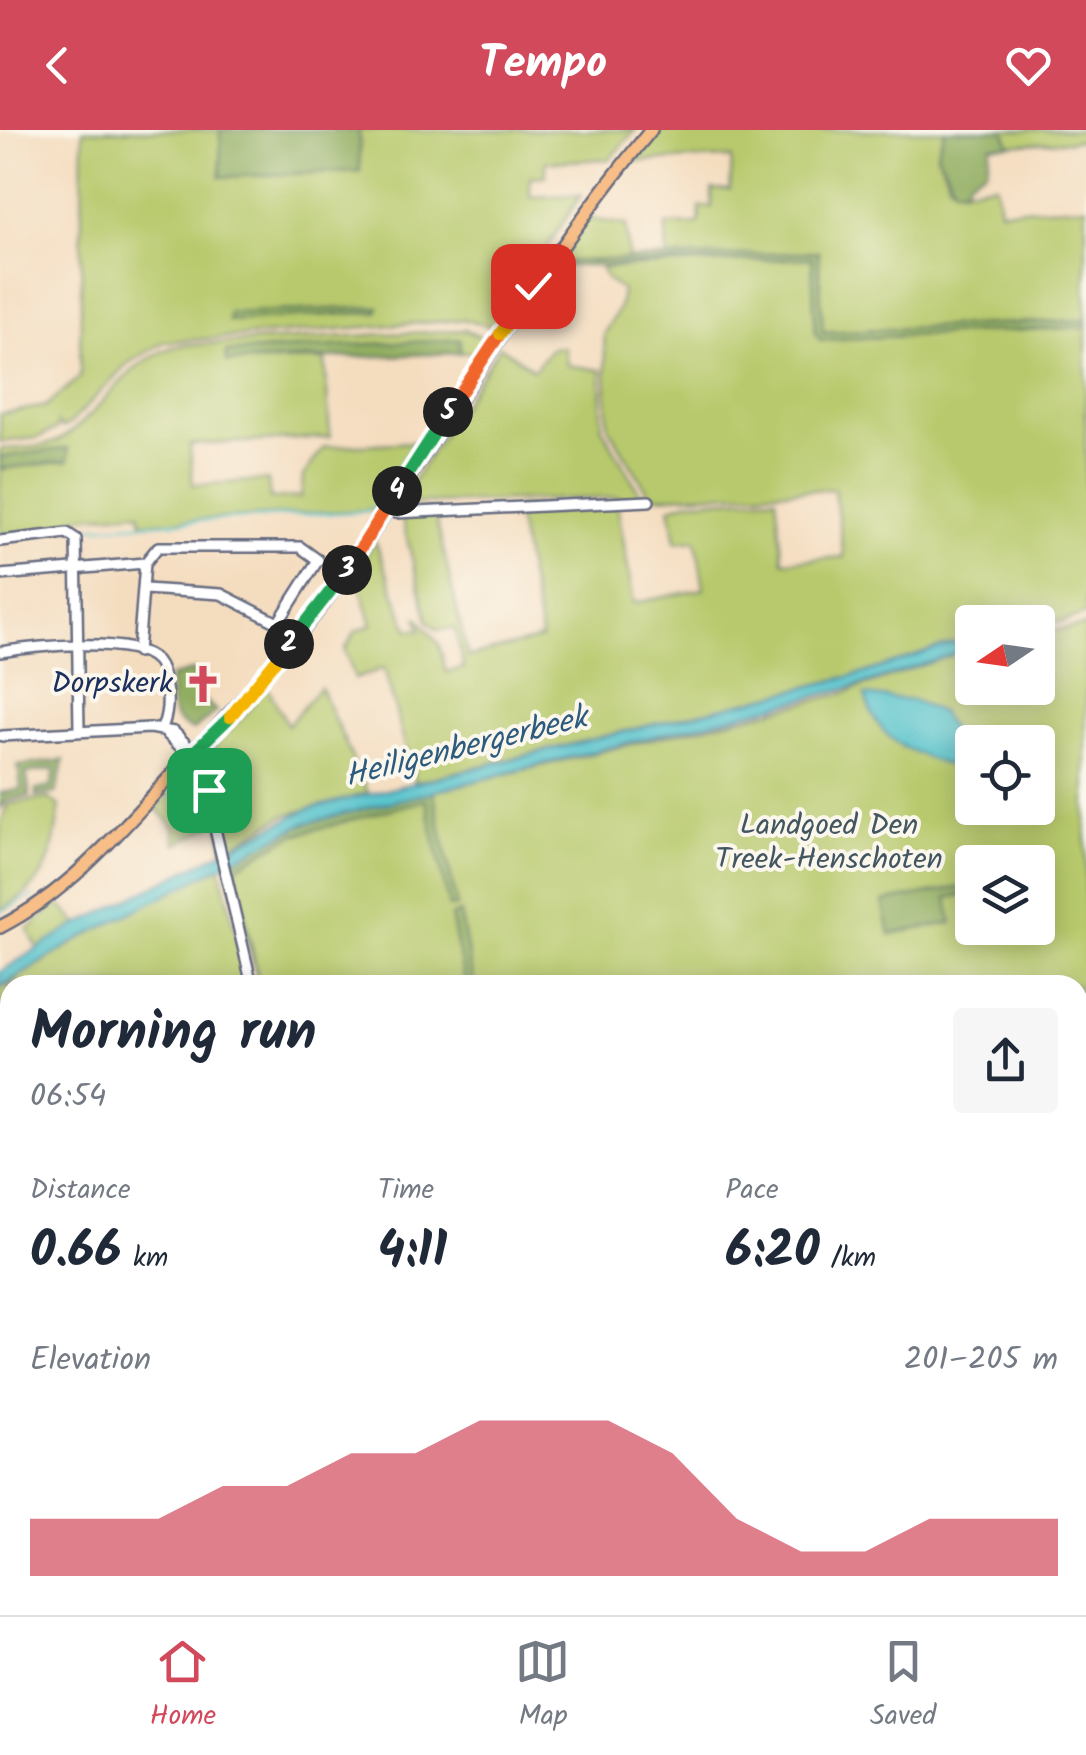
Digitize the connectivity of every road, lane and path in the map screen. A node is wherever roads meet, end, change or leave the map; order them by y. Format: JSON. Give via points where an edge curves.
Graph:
{"nodes":[{"id":1,"x":650,"y":130,"type":"edge"},
{"id":2,"x":649,"y":501,"type":"dead end"},
{"id":3,"x":387,"y":508,"type":"junction"},
{"id":4,"x":0,"y":541,"type":"edge"},
{"id":5,"x":145,"y":564,"type":"junction"},
{"id":6,"x":78,"y":568,"type":"junction"},
{"id":7,"x":0,"y":575,"type":"edge"},
{"id":8,"x":145,"y":590,"type":"junction"},
{"id":9,"x":78,"y":646,"type":"junction"},
{"id":10,"x":0,"y":652,"type":"edge"},
{"id":11,"x":138,"y":652,"type":"junction"},
{"id":12,"x":79,"y":730,"type":"junction"},
{"id":13,"x":161,"y":730,"type":"junction"},
{"id":14,"x":1,"y":737,"type":"edge"},
{"id":15,"x":192,"y":754,"type":"junction"},
{"id":16,"x":0,"y":927,"type":"edge"},
{"id":17,"x":250,"y":975,"type":"edge"}],
"edges":[{"from":1,"to":3,"type":"main road","via":[[585,212]]},
{"from":2,"to":3,"type":"street","via":[[396,514]]},
{"from":3,"to":15,"type":"main road","via":[[345,574],[238,708]]},
{"from":4,"to":6,"type":"street","via":[[69,534],[77,542]]},
{"from":5,"to":6,"type":"street"},
{"from":5,"to":8,"type":"street"},
{"from":5,"to":8,"type":"street","via":[[158,547],[300,547],[317,557],[318,566],[278,624],[221,594]]},
{"from":6,"to":7,"type":"street"},
{"from":6,"to":9,"type":"street"},
{"from":8,"to":11,"type":"street"},
{"from":9,"to":10,"type":"street"},
{"from":9,"to":11,"type":"street"},
{"from":9,"to":12,"type":"street"},
{"from":11,"to":13,"type":"street","via":[[156,660],[163,673],[168,709]]},
{"from":12,"to":13,"type":"street"},
{"from":12,"to":14,"type":"street"},
{"from":13,"to":15,"type":"street","via":[[174,732]]},
{"from":15,"to":16,"type":"main road","via":[[56,891]]},
{"from":15,"to":17,"type":"street","via":[[210,769],[220,852]]}]}
